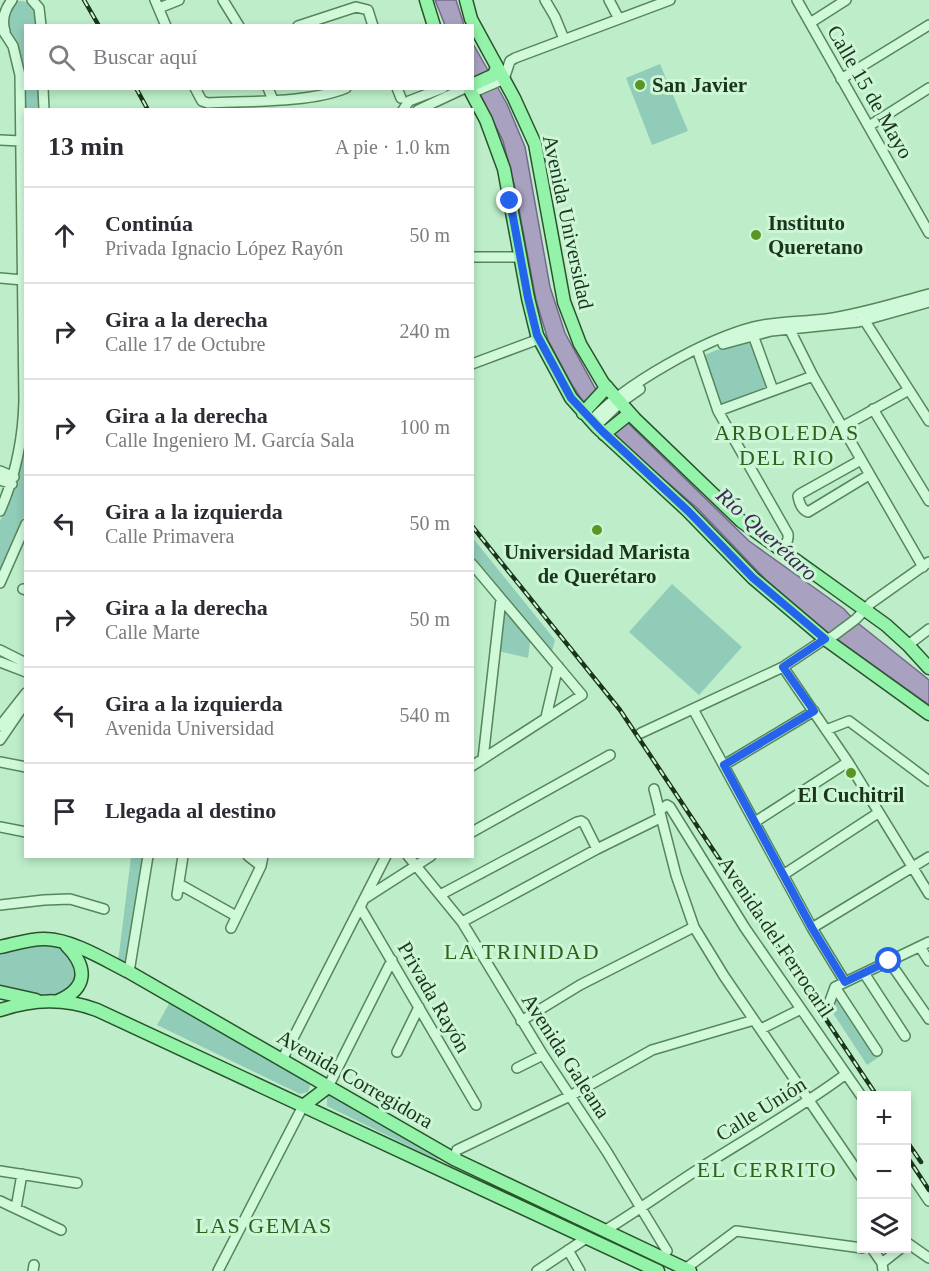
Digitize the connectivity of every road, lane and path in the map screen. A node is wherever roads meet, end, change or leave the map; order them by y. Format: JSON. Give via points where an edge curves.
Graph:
{"nodes":[{"id":1,"x":12,"y":0,"type":"edge"},
{"id":2,"x":32,"y":0,"type":"edge"},
{"id":3,"x":179,"y":0,"type":"edge"},
{"id":4,"x":224,"y":0,"type":"edge"},
{"id":5,"x":426,"y":0,"type":"edge"},
{"id":6,"x":466,"y":0,"type":"edge"},
{"id":7,"x":545,"y":0,"type":"edge"},
{"id":8,"x":609,"y":0,"type":"edge"},
{"id":9,"x":670,"y":0,"type":"edge"},
{"id":10,"x":797,"y":0,"type":"edge"},
{"id":11,"x":846,"y":0,"type":"edge"},
{"id":12,"x":157,"y":4,"type":"edge"},
{"id":13,"x":619,"y":19,"type":"junction"},
{"id":14,"x":810,"y":23,"type":"junction"},
{"id":15,"x":41,"y":24,"type":"edge"},
{"id":16,"x":165,"y":24,"type":"edge"},
{"id":17,"x":238,"y":24,"type":"edge"},
{"id":18,"x":304,"y":24,"type":"edge"},
{"id":19,"x":372,"y":24,"type":"edge"},
{"id":20,"x":433,"y":24,"type":"edge"},
{"id":21,"x":473,"y":24,"type":"edge"},
{"id":22,"x":474,"y":25,"type":"edge"},
{"id":23,"x":929,"y":25,"type":"edge"},
{"id":24,"x":3,"y":28,"type":"edge"},
{"id":25,"x":564,"y":39,"type":"junction"},
{"id":26,"x":510,"y":61,"type":"junction"},
{"id":27,"x":497,"y":73,"type":"junction"},
{"id":28,"x":841,"y":79,"type":"junction"},
{"id":29,"x":474,"y":88,"type":"edge"},
{"id":30,"x":929,"y":88,"type":"edge"},
{"id":31,"x":43,"y":90,"type":"edge"},
{"id":32,"x":196,"y":90,"type":"edge"},
{"id":33,"x":269,"y":90,"type":"edge"},
{"id":34,"x":341,"y":90,"type":"edge"},
{"id":35,"x":398,"y":90,"type":"edge"},
{"id":36,"x":438,"y":90,"type":"edge"},
{"id":37,"x":470,"y":90,"type":"edge"},
{"id":38,"x":473,"y":90,"type":"edge"},
{"id":39,"x":401,"y":98,"type":"dead end"},
{"id":40,"x":273,"y":100,"type":"junction"},
{"id":41,"x":44,"y":108,"type":"edge"},
{"id":42,"x":404,"y":108,"type":"edge"},
{"id":43,"x":423,"y":108,"type":"edge"},
{"id":44,"x":869,"y":126,"type":"junction"},
{"id":45,"x":0,"y":140,"type":"edge"},
{"id":46,"x":21,"y":141,"type":"junction"},
{"id":47,"x":929,"y":233,"type":"edge"},
{"id":48,"x":474,"y":257,"type":"edge"},
{"id":49,"x":520,"y":257,"type":"junction"},
{"id":50,"x":0,"y":278,"type":"edge"},
{"id":51,"x":23,"y":280,"type":"junction"},
{"id":52,"x":929,"y":294,"type":"edge"},
{"id":53,"x":929,"y":302,"type":"edge"},
{"id":54,"x":862,"y":316,"type":"junction"},
{"id":55,"x":788,"y":325,"type":"junction"},
{"id":56,"x":24,"y":328,"type":"edge"},
{"id":57,"x":753,"y":335,"type":"junction"},
{"id":58,"x":539,"y":339,"type":"junction"},
{"id":59,"x":698,"y":352,"type":"junction"},
{"id":60,"x":474,"y":363,"type":"edge"},
{"id":61,"x":813,"y":375,"type":"junction"},
{"id":62,"x":773,"y":390,"type":"junction"},
{"id":63,"x":909,"y":390,"type":"junction"},
{"id":64,"x":616,"y":402,"type":"junction"},
{"id":65,"x":873,"y":409,"type":"junction"},
{"id":66,"x":718,"y":411,"type":"junction"},
{"id":67,"x":929,"y":420,"type":"edge"},
{"id":68,"x":596,"y":422,"type":"junction"},
{"id":69,"x":845,"y":425,"type":"junction"},
{"id":70,"x":24,"y":431,"type":"edge"},
{"id":71,"x":861,"y":460,"type":"junction"},
{"id":72,"x":848,"y":468,"type":"junction"},
{"id":73,"x":0,"y":471,"type":"edge"},
{"id":74,"x":869,"y":475,"type":"junction"},
{"id":75,"x":0,"y":480,"type":"edge"},
{"id":76,"x":13,"y":481,"type":"junction"},
{"id":77,"x":856,"y":483,"type":"junction"},
{"id":78,"x":929,"y":501,"type":"edge"},
{"id":79,"x":0,"y":511,"type":"edge"},
{"id":80,"x":24,"y":529,"type":"edge"},
{"id":81,"x":779,"y":549,"type":"junction"},
{"id":82,"x":926,"y":565,"type":"edge"},
{"id":83,"x":477,"y":573,"type":"edge"},
{"id":84,"x":0,"y":583,"type":"edge"},
{"id":85,"x":501,"y":599,"type":"junction"},
{"id":86,"x":860,"y":614,"type":"junction"},
{"id":87,"x":929,"y":629,"type":"edge"},
{"id":88,"x":828,"y":638,"type":"junction"},
{"id":89,"x":908,"y":645,"type":"junction"},
{"id":90,"x":0,"y":650,"type":"edge"},
{"id":91,"x":0,"y":662,"type":"edge"},
{"id":92,"x":24,"y":662,"type":"edge"},
{"id":93,"x":558,"y":666,"type":"junction"},
{"id":94,"x":783,"y":667,"type":"junction"},
{"id":95,"x":929,"y":668,"type":"edge"},
{"id":96,"x":24,"y":671,"type":"edge"},
{"id":97,"x":24,"y":696,"type":"edge"},
{"id":98,"x":24,"y":703,"type":"edge"},
{"id":99,"x":693,"y":709,"type":"junction"},
{"id":100,"x":814,"y":711,"type":"junction"},
{"id":101,"x":929,"y":714,"type":"edge"},
{"id":102,"x":546,"y":717,"type":"junction"},
{"id":103,"x":826,"y":730,"type":"junction"},
{"id":104,"x":641,"y":733,"type":"dead end"},
{"id":105,"x":1,"y":735,"type":"edge"},
{"id":106,"x":610,"y":755,"type":"dead end"},
{"id":107,"x":483,"y":759,"type":"junction"},
{"id":108,"x":0,"y":762,"type":"edge"},
{"id":109,"x":848,"y":762,"type":"junction"},
{"id":110,"x":474,"y":765,"type":"edge"},
{"id":111,"x":724,"y":765,"type":"junction"},
{"id":112,"x":24,"y":767,"type":"edge"},
{"id":113,"x":918,"y":773,"type":"junction"},
{"id":114,"x":929,"y":780,"type":"edge"},
{"id":115,"x":654,"y":789,"type":"dead end"},
{"id":116,"x":929,"y":790,"type":"edge"},
{"id":117,"x":878,"y":813,"type":"junction"},
{"id":118,"x":659,"y":815,"type":"junction"},
{"id":119,"x":754,"y":822,"type":"junction"},
{"id":120,"x":0,"y":827,"type":"edge"},
{"id":121,"x":474,"y":831,"type":"edge"},
{"id":122,"x":24,"y":832,"type":"edge"},
{"id":123,"x":597,"y":849,"type":"junction"},
{"id":124,"x":929,"y":856,"type":"edge"},
{"id":125,"x":148,"y":858,"type":"edge"},
{"id":126,"x":183,"y":858,"type":"edge"},
{"id":127,"x":385,"y":858,"type":"edge"},
{"id":128,"x":410,"y":858,"type":"edge"},
{"id":129,"x":428,"y":858,"type":"edge"},
{"id":130,"x":262,"y":861,"type":"edge"},
{"id":131,"x":417,"y":866,"type":"junction"},
{"id":132,"x":913,"y":867,"type":"junction"},
{"id":133,"x":783,"y":875,"type":"junction"},
{"id":134,"x":179,"y":884,"type":"junction"},
{"id":135,"x":440,"y":894,"type":"junction"},
{"id":136,"x":929,"y":894,"type":"edge"},
{"id":137,"x":177,"y":895,"type":"dead end"},
{"id":138,"x":3,"y":903,"type":"edge"},
{"id":139,"x":362,"y":903,"type":"junction"},
{"id":140,"x":104,"y":909,"type":"dead end"},
{"id":141,"x":236,"y":916,"type":"junction"},
{"id":142,"x":462,"y":922,"type":"junction"},
{"id":143,"x":694,"y":927,"type":"junction"},
{"id":144,"x":231,"y":928,"type":"dead end"},
{"id":145,"x":812,"y":928,"type":"junction"},
{"id":146,"x":64,"y":943,"type":"junction"},
{"id":147,"x":924,"y":945,"type":"edge"},
{"id":148,"x":0,"y":947,"type":"edge"},
{"id":149,"x":392,"y":960,"type":"junction"},
{"id":150,"x":889,"y":961,"type":"junction"},
{"id":151,"x":929,"y":961,"type":"edge"},
{"id":152,"x":129,"y":972,"type":"junction"},
{"id":153,"x":864,"y":973,"type":"junction"},
{"id":154,"x":845,"y":982,"type":"junction"},
{"id":155,"x":835,"y":987,"type":"junction"},
{"id":156,"x":0,"y":992,"type":"edge"},
{"id":157,"x":40,"y":1001,"type":"junction"},
{"id":158,"x":57,"y":1001,"type":"junction"},
{"id":159,"x":419,"y":1007,"type":"junction"},
{"id":160,"x":801,"y":1009,"type":"junction"},
{"id":161,"x":0,"y":1010,"type":"edge"},
{"id":162,"x":827,"y":1010,"type":"dead end"},
{"id":163,"x":929,"y":1019,"type":"edge"},
{"id":164,"x":754,"y":1020,"type":"junction"},
{"id":165,"x":521,"y":1021,"type":"junction"},
{"id":166,"x":761,"y":1029,"type":"junction"},
{"id":167,"x":904,"y":1036,"type":"dead end"},
{"id":168,"x":877,"y":1051,"type":"dead end"},
{"id":169,"x":397,"y":1052,"type":"dead end"},
{"id":170,"x":543,"y":1055,"type":"junction"},
{"id":171,"x":282,"y":1060,"type":"junction"},
{"id":172,"x":517,"y":1068,"type":"dead end"},
{"id":173,"x":846,"y":1074,"type":"junction"},
{"id":174,"x":328,"y":1087,"type":"junction"},
{"id":175,"x":857,"y":1091,"type":"edge"},
{"id":176,"x":570,"y":1096,"type":"junction"},
{"id":177,"x":809,"y":1102,"type":"junction"},
{"id":178,"x":476,"y":1105,"type":"dead end"},
{"id":179,"x":303,"y":1106,"type":"junction"},
{"id":180,"x":454,"y":1158,"type":"junction"},
{"id":181,"x":0,"y":1171,"type":"edge"},
{"id":182,"x":857,"y":1172,"type":"edge"},
{"id":183,"x":22,"y":1174,"type":"junction"},
{"id":184,"x":911,"y":1174,"type":"edge"},
{"id":185,"x":77,"y":1183,"type":"dead end"},
{"id":186,"x":0,"y":1201,"type":"edge"},
{"id":187,"x":929,"y":1201,"type":"edge"},
{"id":188,"x":16,"y":1208,"type":"junction"},
{"id":189,"x":640,"y":1209,"type":"junction"},
{"id":190,"x":61,"y":1230,"type":"dead end"},
{"id":191,"x":604,"y":1231,"type":"junction"},
{"id":192,"x":588,"y":1237,"type":"junction"},
{"id":193,"x":857,"y":1247,"type":"edge"},
{"id":194,"x":911,"y":1248,"type":"edge"},
{"id":195,"x":568,"y":1250,"type":"junction"},
{"id":196,"x":667,"y":1251,"type":"dead end"},
{"id":197,"x":876,"y":1253,"type":"edge"},
{"id":198,"x":896,"y":1253,"type":"edge"},
{"id":199,"x":929,"y":1258,"type":"edge"},
{"id":200,"x":882,"y":1267,"type":"edge"},
{"id":201,"x":687,"y":1270,"type":"edge"},
{"id":202,"x":218,"y":1271,"type":"edge"},
{"id":203,"x":537,"y":1271,"type":"edge"},
{"id":204,"x":580,"y":1271,"type":"edge"},
{"id":205,"x":658,"y":1271,"type":"edge"}],
"edges":[{"from":1,"to":24,"type":"street"},
{"from":2,"to":15,"type":"street","via":[[39,8]]},
{"from":3,"to":12,"type":"street"},
{"from":4,"to":17,"type":"street"},
{"from":5,"to":20,"type":"main road"},
{"from":6,"to":21,"type":"main road","name":"Avenida Universidad"},
{"from":7,"to":25,"type":"street"},
{"from":8,"to":13,"type":"street"},
{"from":9,"to":13,"type":"street"},
{"from":10,"to":14,"type":"street","name":"Calle 15 de Mayo"},
{"from":11,"to":14,"type":"street"},
{"from":12,"to":16,"type":"street"},
{"from":13,"to":25,"type":"street"},
{"from":14,"to":28,"type":"street","name":"Calle 15 de Mayo"},
{"from":18,"to":19,"type":"street","via":[[356,7],[368,10]]},
{"from":22,"to":27,"type":"main road","name":"Avenida Universidad"},
{"from":23,"to":28,"type":"street"},
{"from":24,"to":46,"type":"street","via":[[13,46],[20,75]]},
{"from":25,"to":26,"type":"street"},
{"from":26,"to":27,"type":"street"},
{"from":26,"to":27,"type":"street"},
{"from":27,"to":29,"type":"main road"},
{"from":27,"to":64,"type":"main road","name":"Avenida Universidad","via":[[537,152],[570,322],[591,365]]},
{"from":28,"to":44,"type":"street","name":"Calle 15 de Mayo"},
{"from":30,"to":44,"type":"street"},
{"from":31,"to":41,"type":"street"},
{"from":32,"to":40,"type":"street","via":[[202,101]]},
{"from":33,"to":40,"type":"street"},
{"from":34,"to":40,"type":"street"},
{"from":35,"to":39,"type":"street"},
{"from":36,"to":42,"type":"street","via":[[409,101]]},
{"from":37,"to":43,"type":"street"},
{"from":38,"to":49,"type":"main road","via":[[504,169]]},
{"from":44,"to":47,"type":"street","name":"Calle 15 de Mayo"},
{"from":45,"to":46,"type":"street"},
{"from":46,"to":51,"type":"street"},
{"from":48,"to":49,"type":"street"},
{"from":49,"to":58,"type":"main road"},
{"from":50,"to":51,"type":"street"},
{"from":51,"to":56,"type":"street"},
{"from":52,"to":54,"type":"street"},
{"from":53,"to":54,"type":"street"},
{"from":54,"to":55,"type":"street"},
{"from":54,"to":63,"type":"street"},
{"from":55,"to":57,"type":"street"},
{"from":55,"to":59,"type":"street","via":[[751,328]]},
{"from":55,"to":61,"type":"street"},
{"from":57,"to":59,"type":"street"},
{"from":57,"to":62,"type":"street"},
{"from":58,"to":60,"type":"street"},
{"from":58,"to":68,"type":"main road","via":[[560,379]]},
{"from":59,"to":64,"type":"street"},
{"from":59,"to":66,"type":"street"},
{"from":61,"to":62,"type":"street"},
{"from":61,"to":69,"type":"street"},
{"from":62,"to":66,"type":"street"},
{"from":63,"to":65,"type":"street"},
{"from":63,"to":67,"type":"street"},
{"from":64,"to":68,"type":"main road"},
{"from":64,"to":68,"type":"main road"},
{"from":64,"to":81,"type":"main road","name":"Avenida Universidad","via":[[741,521]]},
{"from":65,"to":69,"type":"street"},
{"from":65,"to":78,"type":"street"},
{"from":66,"to":81,"type":"street","via":[[788,534],[789,539]]},
{"from":68,"to":88,"type":"main road","via":[[753,578]]},
{"from":69,"to":71,"type":"street"},
{"from":70,"to":76,"type":"street"},
{"from":71,"to":72,"type":"street"},
{"from":71,"to":74,"type":"street"},
{"from":72,"to":77,"type":"street"},
{"from":72,"to":77,"type":"street","via":[[800,494],[798,500],[808,512]]},
{"from":73,"to":76,"type":"street"},
{"from":74,"to":77,"type":"street"},
{"from":74,"to":82,"type":"street"},
{"from":75,"to":76,"type":"street"},
{"from":76,"to":79,"type":"street"},
{"from":80,"to":84,"type":"street"},
{"from":81,"to":86,"type":"main road","name":"Avenida Universidad"},
{"from":82,"to":86,"type":"street"},
{"from":83,"to":85,"type":"street"},
{"from":85,"to":93,"type":"street"},
{"from":85,"to":107,"type":"street"},
{"from":86,"to":88,"type":"street"},
{"from":86,"to":89,"type":"main road","name":"Avenida Universidad"},
{"from":87,"to":89,"type":"street"},
{"from":88,"to":94,"type":"street"},
{"from":88,"to":101,"type":"main road"},
{"from":89,"to":95,"type":"main road","name":"Avenida Universidad"},
{"from":90,"to":92,"type":"street"},
{"from":91,"to":96,"type":"street"},
{"from":93,"to":102,"type":"street"},
{"from":93,"to":102,"type":"street","via":[[582,695]]},
{"from":94,"to":99,"type":"street"},
{"from":94,"to":100,"type":"street"},
{"from":97,"to":105,"type":"street"},
{"from":98,"to":105,"type":"street"},
{"from":99,"to":104,"type":"street"},
{"from":99,"to":111,"type":"street"},
{"from":100,"to":103,"type":"street"},
{"from":100,"to":111,"type":"street"},
{"from":102,"to":107,"type":"street"},
{"from":103,"to":109,"type":"street"},
{"from":103,"to":113,"type":"street","via":[[849,721]]},
{"from":106,"to":121,"type":"street"},
{"from":107,"to":110,"type":"street"},
{"from":108,"to":112,"type":"street"},
{"from":109,"to":117,"type":"street"},
{"from":109,"to":119,"type":"street"},
{"from":111,"to":119,"type":"street"},
{"from":113,"to":114,"type":"street"},
{"from":113,"to":116,"type":"street"},
{"from":115,"to":118,"type":"street"},
{"from":117,"to":132,"type":"street"},
{"from":117,"to":133,"type":"street"},
{"from":118,"to":123,"type":"street"},
{"from":118,"to":143,"type":"street"},
{"from":118,"to":160,"type":"street","name":"Avenida del Ferrocaril","via":[[666,805],[670,807]]},
{"from":119,"to":133,"type":"street"},
{"from":120,"to":122,"type":"street"},
{"from":123,"to":135,"type":"street","via":[[584,823],[577,822]]},
{"from":123,"to":142,"type":"street"},
{"from":124,"to":132,"type":"street"},
{"from":125,"to":152,"type":"street"},
{"from":126,"to":134,"type":"street"},
{"from":127,"to":139,"type":"street"},
{"from":128,"to":131,"type":"street","name":"Avenida Galeana"},
{"from":129,"to":131,"type":"street"},
{"from":130,"to":141,"type":"street"},
{"from":131,"to":135,"type":"street","name":"Avenida Galeana"},
{"from":131,"to":139,"type":"street"},
{"from":132,"to":136,"type":"street"},
{"from":132,"to":145,"type":"street"},
{"from":133,"to":145,"type":"street"},
{"from":134,"to":137,"type":"street"},
{"from":134,"to":141,"type":"street"},
{"from":135,"to":142,"type":"street","name":"Avenida Galeana"},
{"from":138,"to":140,"type":"street","via":[[70,899]]},
{"from":139,"to":149,"type":"street","name":"Privada Rayón"},
{"from":139,"to":171,"type":"street"},
{"from":141,"to":144,"type":"street"},
{"from":142,"to":165,"type":"street","name":"Avenida Galeana"},
{"from":143,"to":164,"type":"street"},
{"from":143,"to":165,"type":"street","via":[[580,985]]},
{"from":145,"to":154,"type":"street"},
{"from":146,"to":148,"type":"main road","name":"Avenida Corregidora","via":[[31,940]]},
{"from":146,"to":152,"type":"main road","name":"Avenida Corregidora"},
{"from":146,"to":158,"type":"main road","via":[[75,954],[82,974],[80,984],[70,996]]},
{"from":147,"to":150,"type":"street"},
{"from":147,"to":151,"type":"street"},
{"from":149,"to":159,"type":"street","name":"Privada Rayón"},
{"from":149,"to":174,"type":"street"},
{"from":150,"to":153,"type":"street"},
{"from":150,"to":163,"type":"street"},
{"from":152,"to":171,"type":"main road","name":"Avenida Corregidora"},
{"from":153,"to":154,"type":"street"},
{"from":153,"to":167,"type":"street"},
{"from":154,"to":155,"type":"street"},
{"from":155,"to":162,"type":"street","name":"Avenida del Ferrocaril"},
{"from":155,"to":168,"type":"street"},
{"from":156,"to":157,"type":"main road"},
{"from":157,"to":158,"type":"main road","name":"Avenida Corregidora"},
{"from":157,"to":161,"type":"main road","name":"Avenida Corregidora"},
{"from":158,"to":179,"type":"main road","name":"Avenida Corregidora","via":[[76,1003],[118,1019]]},
{"from":159,"to":169,"type":"street"},
{"from":159,"to":178,"type":"street","name":"Privada Rayón"},
{"from":160,"to":166,"type":"street"},
{"from":160,"to":173,"type":"street","name":"Avenida del Ferrocaril"},
{"from":164,"to":166,"type":"street"},
{"from":164,"to":176,"type":"street","via":[[652,1050]]},
{"from":165,"to":170,"type":"street","name":"Avenida Galeana"},
{"from":166,"to":177,"type":"street"},
{"from":170,"to":172,"type":"street"},
{"from":170,"to":176,"type":"street","name":"Avenida Galeana"},
{"from":171,"to":174,"type":"main road","name":"Avenida Corregidora"},
{"from":173,"to":175,"type":"street","name":"Avenida del Ferrocaril"},
{"from":173,"to":177,"type":"street","name":"Calle Unión"},
{"from":174,"to":179,"type":"main road"},
{"from":174,"to":180,"type":"main road","name":"Avenida Corregidora"},
{"from":176,"to":180,"type":"street","via":[[457,1150]]},
{"from":176,"to":189,"type":"street","name":"Avenida Galeana"},
{"from":177,"to":182,"type":"street"},
{"from":177,"to":189,"type":"street","name":"Calle Unión"},
{"from":179,"to":192,"type":"main road","name":"Avenida Corregidora"},
{"from":179,"to":202,"type":"street"},
{"from":180,"to":191,"type":"main road","name":"Avenida Corregidora"},
{"from":181,"to":183,"type":"street"},
{"from":183,"to":185,"type":"street"},
{"from":183,"to":188,"type":"street"},
{"from":184,"to":187,"type":"street"},
{"from":186,"to":188,"type":"street"},
{"from":188,"to":190,"type":"street"},
{"from":189,"to":191,"type":"street","name":"Calle Unión"},
{"from":189,"to":196,"type":"street","name":"Avenida Galeana"},
{"from":191,"to":201,"type":"main road","name":"Avenida Corregidora"},
{"from":192,"to":195,"type":"street"},
{"from":192,"to":205,"type":"main road","name":"Avenida Corregidora"},
{"from":193,"to":201,"type":"street","via":[[736,1231]]},
{"from":194,"to":199,"type":"street"},
{"from":195,"to":203,"type":"street"},
{"from":195,"to":204,"type":"street"},
{"from":197,"to":200,"type":"street"},
{"from":198,"to":200,"type":"street"}]}
